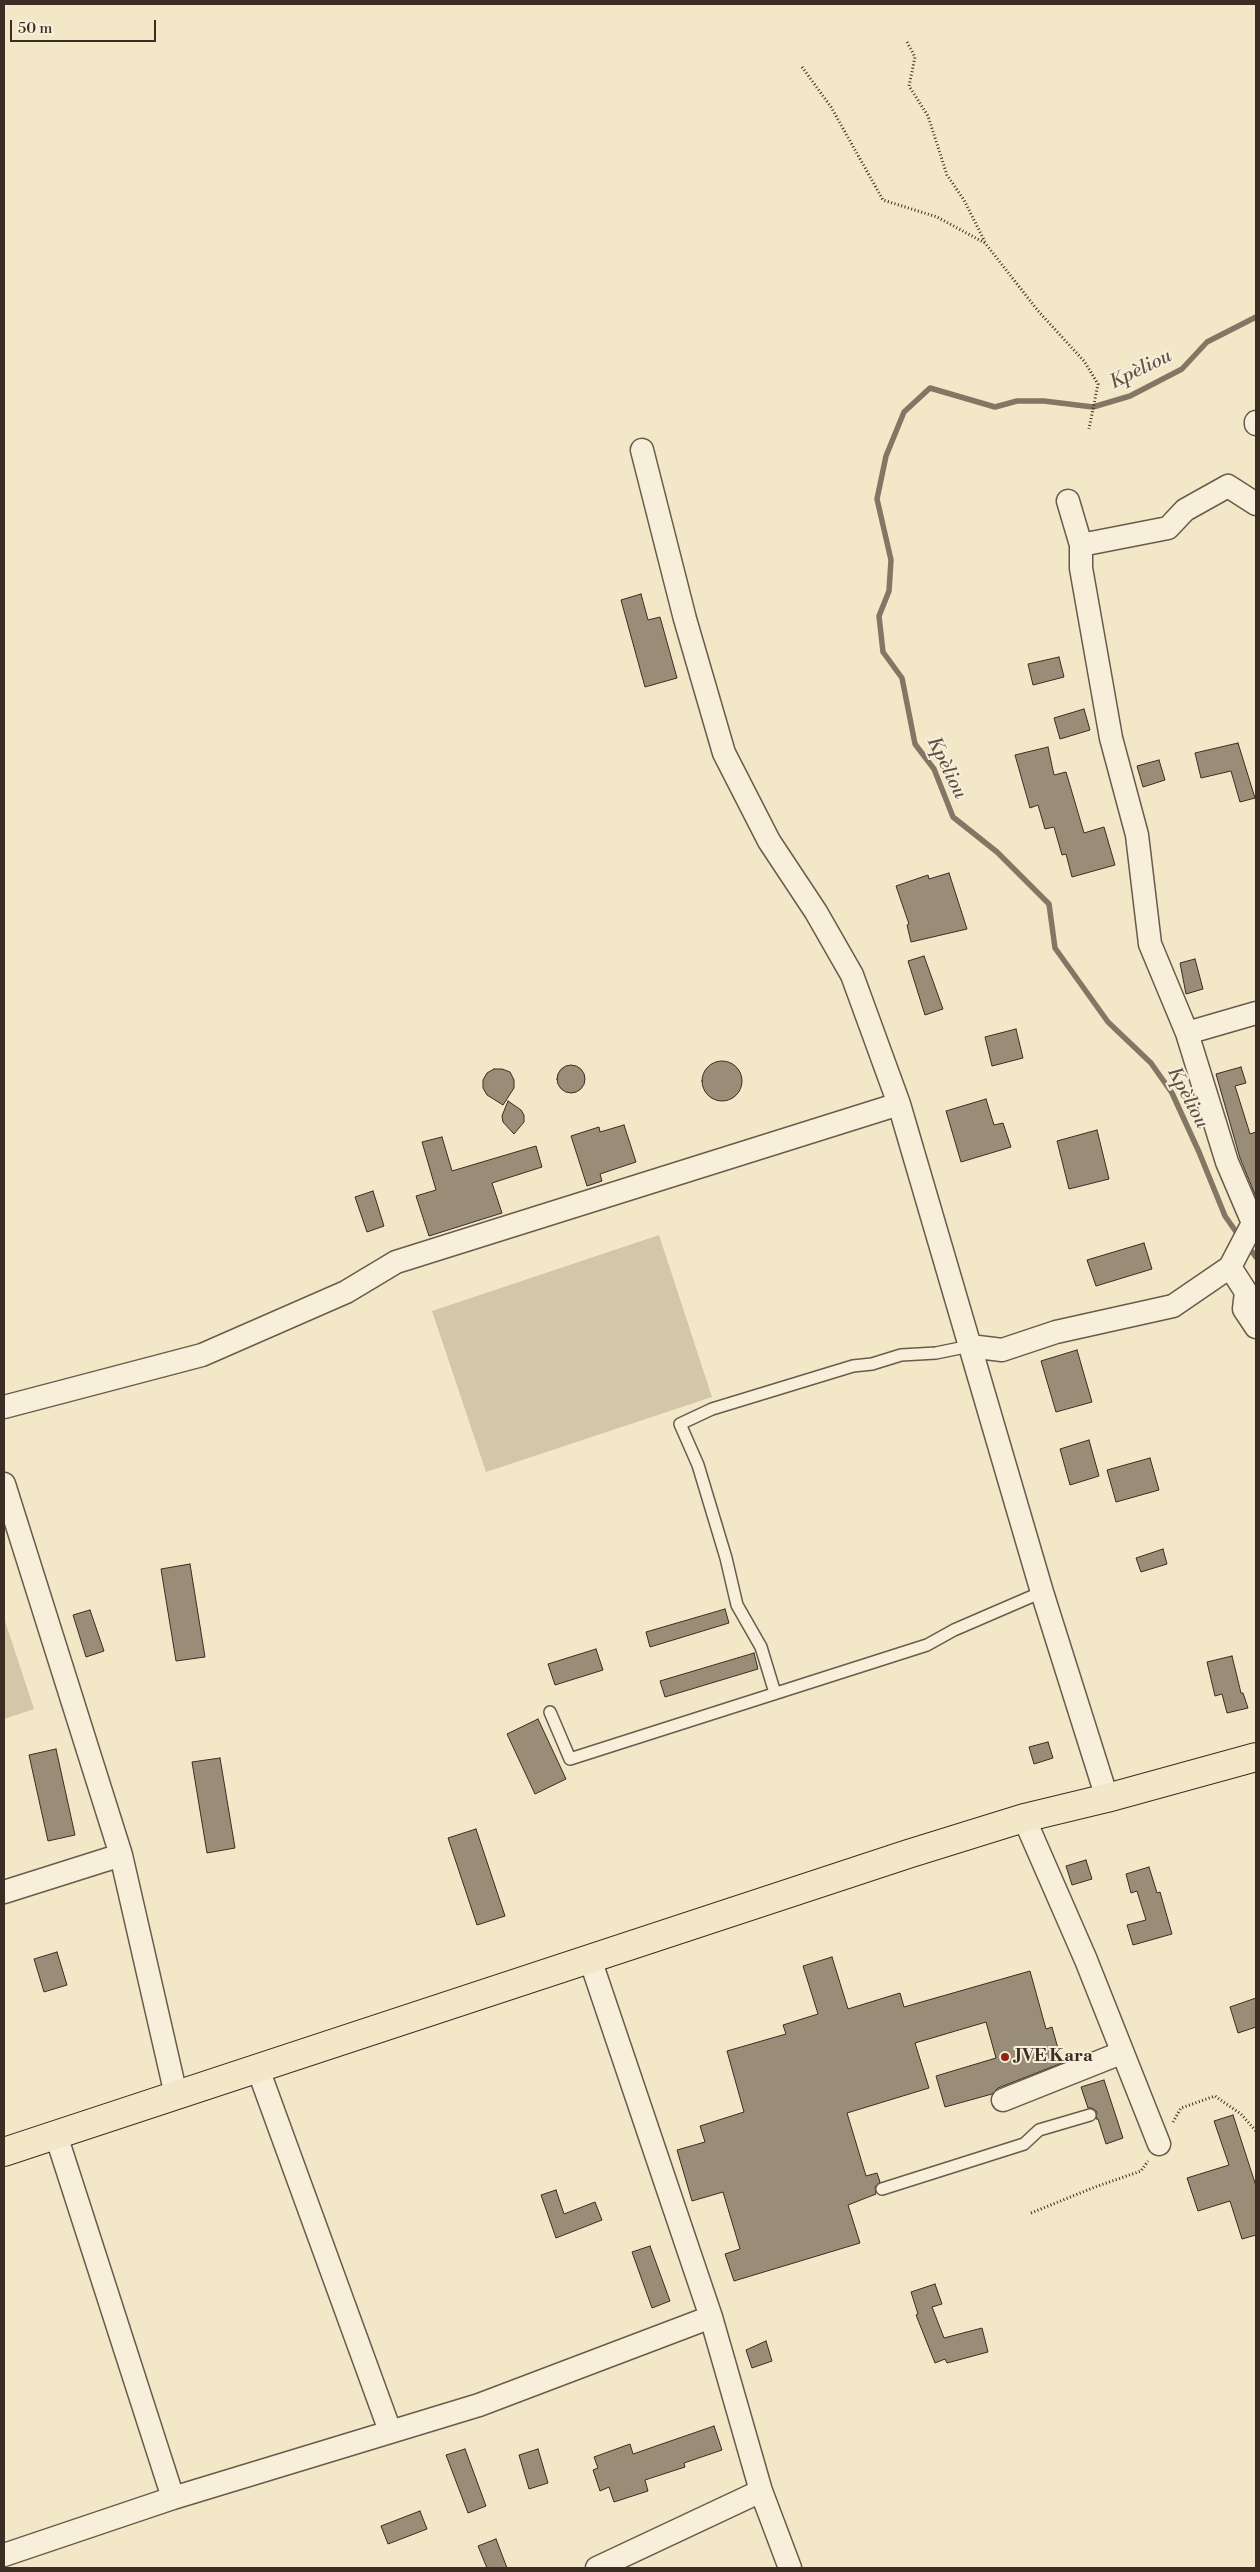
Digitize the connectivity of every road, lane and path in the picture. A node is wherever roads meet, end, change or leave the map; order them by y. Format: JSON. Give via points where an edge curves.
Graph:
{"nodes":[{"id":1,"x":907,"y":42,"type":"dead end"},
{"id":2,"x":802,"y":67,"type":"dead end"},
{"id":3,"x":985,"y":242,"type":"junction"},
{"id":4,"x":1089,"y":429,"type":"dead end"},
{"id":5,"x":642,"y":450,"type":"dead end"},
{"id":6,"x":1068,"y":501,"type":"dead end"},
{"id":7,"x":1256,"y":504,"type":"edge"},
{"id":8,"x":1081,"y":545,"type":"junction"},
{"id":9,"x":1256,"y":1013,"type":"edge"},
{"id":10,"x":1187,"y":1033,"type":"junction"},
{"id":11,"x":899,"y":1104,"type":"junction"},
{"id":12,"x":1253,"y":1225,"type":"edge"},
{"id":13,"x":1233,"y":1260,"type":"junction"},
{"id":14,"x":1256,"y":1327,"type":"edge"},
{"id":15,"x":970,"y":1346,"type":"junction"},
{"id":16,"x":4,"y":1406,"type":"edge"},
{"id":17,"x":4,"y":1484,"type":"edge"},
{"id":18,"x":1042,"y":1592,"type":"junction"},
{"id":19,"x":775,"y":1693,"type":"junction"},
{"id":20,"x":550,"y":1712,"type":"dead end"},
{"id":21,"x":1254,"y":1762,"type":"edge"},
{"id":22,"x":1107,"y":1798,"type":"junction"},
{"id":23,"x":1024,"y":1818,"type":"junction"},
{"id":24,"x":121,"y":1855,"type":"junction"},
{"id":25,"x":4,"y":1892,"type":"edge"},
{"id":26,"x":590,"y":1959,"type":"junction"},
{"id":27,"x":1121,"y":2053,"type":"junction"},
{"id":28,"x":258,"y":2069,"type":"junction"},
{"id":29,"x":176,"y":2095,"type":"junction"},
{"id":30,"x":1003,"y":2100,"type":"dead end"},
{"id":31,"x":1090,"y":2115,"type":"dead end"},
{"id":32,"x":1256,"y":2131,"type":"edge"},
{"id":33,"x":56,"y":2135,"type":"junction"},
{"id":34,"x":1160,"y":2144,"type":"junction"},
{"id":35,"x":4,"y":2152,"type":"edge"},
{"id":36,"x":882,"y":2188,"type":"dead end"},
{"id":37,"x":1031,"y":2213,"type":"dead end"},
{"id":38,"x":711,"y":2317,"type":"junction"},
{"id":39,"x":390,"y":2431,"type":"junction"},
{"id":40,"x":761,"y":2491,"type":"junction"},
{"id":41,"x":173,"y":2498,"type":"junction"},
{"id":42,"x":4,"y":2555,"type":"edge"},
{"id":43,"x":597,"y":2568,"type":"edge"},
{"id":44,"x":790,"y":2568,"type":"edge"}],
"edges":[{"from":1,"to":3,"type":"path","via":[[915,57],[909,86],[928,116],[947,174]]},
{"from":2,"to":3,"type":"path","via":[[831,107],[883,200],[938,217]]},
{"from":3,"to":4,"type":"path","via":[[1039,312],[1084,361],[1098,384]]},
{"from":5,"to":11,"type":"street","via":[[685,619],[724,753],[769,841],[816,912],[852,975]]},
{"from":6,"to":8,"type":"street"},
{"from":7,"to":8,"type":"street","via":[[1228,486],[1185,510],[1168,528]]},
{"from":8,"to":10,"type":"street","via":[[1081,568],[1111,738],[1137,835],[1150,944]]},
{"from":9,"to":10,"type":"street"},
{"from":10,"to":12,"type":"street","via":[[1227,1162]]},
{"from":11,"to":15,"type":"street"},
{"from":11,"to":16,"type":"street","via":[[396,1262],[346,1292],[202,1355]]},
{"from":12,"to":13,"type":"street"},
{"from":13,"to":14,"type":"street","via":[[1246,1292],[1244,1309]]},
{"from":13,"to":15,"type":"street","via":[[1173,1306],[1056,1332],[1002,1350]]},
{"from":15,"to":18,"type":"street"},
{"from":15,"to":19,"type":"lane","via":[[853,1366],[712,1409],[680,1424],[698,1465],[737,1604],[761,1648]]},
{"from":17,"to":24,"type":"street"},
{"from":18,"to":19,"type":"lane","via":[[927,1644]]},
{"from":18,"to":22,"type":"street"},
{"from":19,"to":20,"type":"lane","via":[[570,1759]]},
{"from":21,"to":22,"type":"highway"},
{"from":22,"to":23,"type":"highway"},
{"from":23,"to":26,"type":"highway"},
{"from":23,"to":27,"type":"street","via":[[1086,1960]]},
{"from":24,"to":25,"type":"street"},
{"from":24,"to":29,"type":"street"},
{"from":26,"to":28,"type":"highway"},
{"from":26,"to":38,"type":"street"},
{"from":27,"to":30,"type":"street"},
{"from":27,"to":34,"type":"street"},
{"from":28,"to":29,"type":"highway"},
{"from":28,"to":39,"type":"street"},
{"from":29,"to":33,"type":"highway"},
{"from":31,"to":36,"type":"lane","via":[[1039,2130],[1024,2144]]},
{"from":32,"to":34,"type":"path","via":[[1241,2114],[1215,2096],[1181,2108]]},
{"from":33,"to":35,"type":"highway"},
{"from":33,"to":41,"type":"street"},
{"from":34,"to":37,"type":"path","via":[[1142,2171]]},
{"from":38,"to":39,"type":"street","via":[[479,2405]]},
{"from":38,"to":40,"type":"street"},
{"from":39,"to":41,"type":"street"},
{"from":40,"to":43,"type":"street"},
{"from":40,"to":44,"type":"street"},
{"from":41,"to":42,"type":"street"}]}
